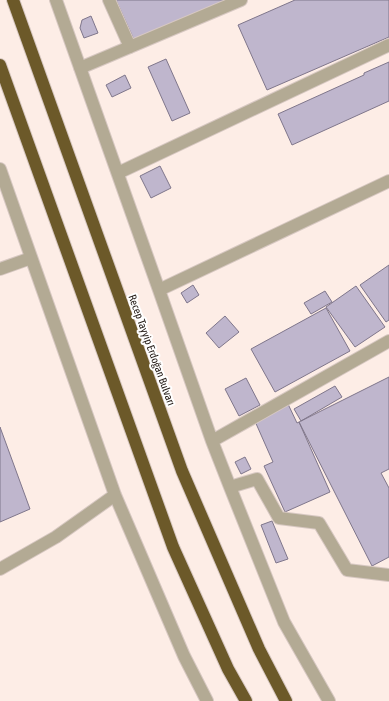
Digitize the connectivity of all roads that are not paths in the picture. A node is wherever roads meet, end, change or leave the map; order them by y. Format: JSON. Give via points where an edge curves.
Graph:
{"nodes":[{"id":1,"x":13,"y":0,"type":"edge"},
{"id":2,"x":56,"y":0,"type":"edge"},
{"id":3,"x":109,"y":0,"type":"edge"},
{"id":4,"x":241,"y":0,"type":"edge"},
{"id":5,"x":389,"y":45,"type":"edge"},
{"id":6,"x":130,"y":47,"type":"junction"},
{"id":7,"x":0,"y":65,"type":"edge"},
{"id":8,"x":80,"y":68,"type":"junction"},
{"id":9,"x":0,"y":169,"type":"edge"},
{"id":10,"x":118,"y":173,"type":"junction"},
{"id":11,"x":389,"y":181,"type":"edge"},
{"id":12,"x":31,"y":258,"type":"junction"},
{"id":13,"x":0,"y":269,"type":"edge"},
{"id":14,"x":159,"y":290,"type":"junction"},
{"id":15,"x":389,"y":341,"type":"edge"},
{"id":16,"x":212,"y":441,"type":"junction"},
{"id":17,"x":230,"y":487,"type":"junction"},
{"id":18,"x":115,"y":495,"type":"junction"},
{"id":19,"x":0,"y":569,"type":"edge"},
{"id":20,"x":389,"y":575,"type":"edge"},
{"id":21,"x":207,"y":701,"type":"edge"},
{"id":22,"x":246,"y":701,"type":"edge"},
{"id":23,"x":286,"y":701,"type":"edge"},
{"id":24,"x":330,"y":701,"type":"edge"}],
"edges":[{"from":1,"to":23,"type":"highway","name":"Recep Tayyip Erdoğan Bulvarı","via":[[182,471],[259,649]]},
{"from":2,"to":8,"type":"street"},
{"from":3,"to":6,"type":"street"},
{"from":4,"to":6,"type":"street"},
{"from":5,"to":10,"type":"street"},
{"from":6,"to":8,"type":"street"},
{"from":7,"to":22,"type":"highway","via":[[173,547],[228,669]]},
{"from":8,"to":10,"type":"street"},
{"from":9,"to":12,"type":"street"},
{"from":10,"to":14,"type":"street"},
{"from":11,"to":14,"type":"street"},
{"from":12,"to":13,"type":"street"},
{"from":12,"to":18,"type":"street"},
{"from":14,"to":16,"type":"street"},
{"from":15,"to":16,"type":"street"},
{"from":16,"to":17,"type":"street"},
{"from":17,"to":20,"type":"street","via":[[257,479],[279,518],[319,523],[347,570]]},
{"from":17,"to":24,"type":"street","via":[[284,622]]},
{"from":18,"to":19,"type":"street","via":[[56,537]]},
{"from":18,"to":21,"type":"street","via":[[184,656]]}]}
